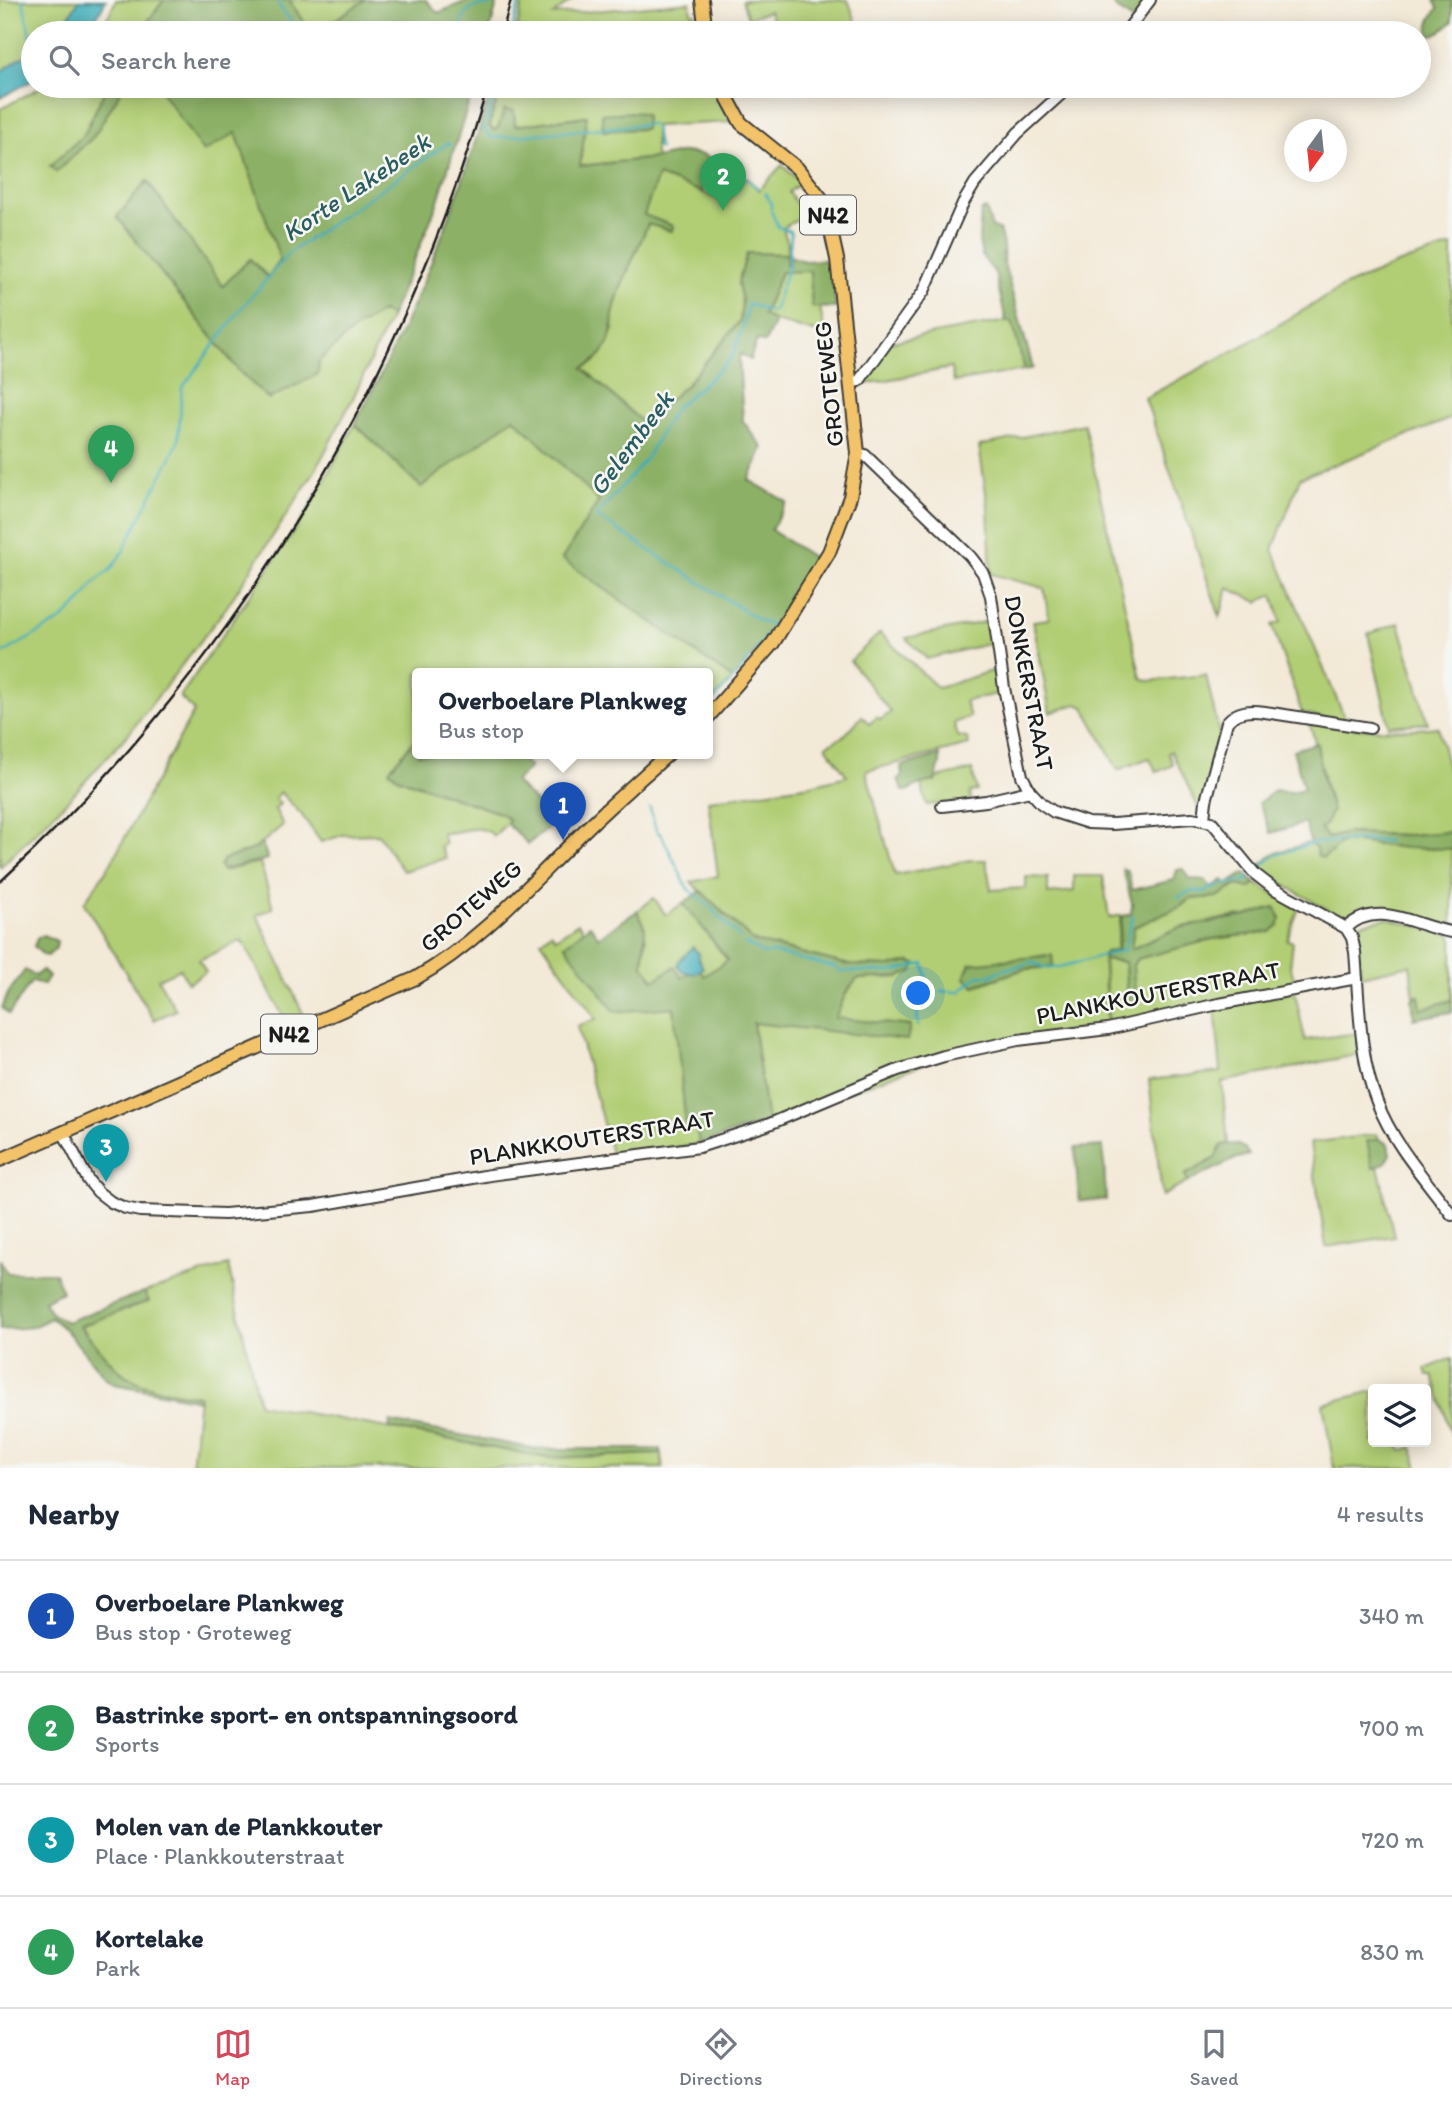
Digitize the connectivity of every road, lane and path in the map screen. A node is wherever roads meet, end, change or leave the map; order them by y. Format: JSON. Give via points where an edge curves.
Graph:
{"nodes":[{"id":1,"x":702,"y":0,"type":"edge"},
{"id":2,"x":1150,"y":0,"type":"edge"},
{"id":3,"x":705,"y":21,"type":"edge"},
{"id":4,"x":1134,"y":21,"type":"edge"},
{"id":5,"x":728,"y":98,"type":"edge"},
{"id":6,"x":1057,"y":98,"type":"edge"},
{"id":7,"x":852,"y":383,"type":"junction"},
{"id":8,"x":858,"y":453,"type":"junction"},
{"id":9,"x":713,"y":711,"type":"edge"},
{"id":10,"x":1370,"y":728,"type":"dead end"},
{"id":11,"x":663,"y":759,"type":"edge"},
{"id":12,"x":1030,"y":791,"type":"junction"},
{"id":13,"x":942,"y":806,"type":"dead end"},
{"id":14,"x":1204,"y":819,"type":"junction"},
{"id":15,"x":1346,"y":928,"type":"junction"},
{"id":16,"x":1452,"y":932,"type":"edge"},
{"id":17,"x":1357,"y":978,"type":"junction"},
{"id":18,"x":64,"y":1132,"type":"junction"},
{"id":19,"x":0,"y":1160,"type":"edge"},
{"id":20,"x":1452,"y":1215,"type":"edge"}],
"edges":[{"from":1,"to":3,"type":"main road"},
{"from":2,"to":4,"type":"street"},
{"from":5,"to":7,"type":"main road","name":"GROTEWEG","number":"N42","via":[[741,123],[797,168],[824,205],[837,259]]},
{"from":6,"to":7,"type":"street","via":[[975,183],[924,291],[859,381]]},
{"from":7,"to":8,"type":"main road","name":"GROTEWEG","number":"N42"},
{"from":8,"to":9,"type":"main road","name":"GROTEWEG","number":"N42","via":[[850,497],[829,552],[773,643]]},
{"from":8,"to":12,"type":"street","name":"DONKERSTRAAT","via":[[970,556],[988,584],[1019,766]]},
{"from":10,"to":14,"type":"street","via":[[1252,710],[1235,714],[1227,722]]},
{"from":11,"to":18,"type":"main road","name":"GROTEWEG","number":"N42","via":[[460,950],[437,966]]},
{"from":12,"to":13,"type":"street"},
{"from":12,"to":14,"type":"street","name":"DONKERSTRAAT","via":[[1054,812],[1088,823]]},
{"from":14,"to":15,"type":"street","via":[[1212,822],[1264,882]]},
{"from":15,"to":16,"type":"street","via":[[1356,920],[1396,916]]},
{"from":15,"to":17,"type":"street","via":[[1352,938]]},
{"from":17,"to":18,"type":"street","name":"PLANKKOUTERSTRAAT","via":[[1108,1029],[1018,1040],[944,1056],[699,1147],[279,1210],[225,1214],[125,1208],[111,1202],[88,1180]]},
{"from":17,"to":20,"type":"street","via":[[1366,1061],[1377,1103]]},
{"from":18,"to":19,"type":"main road","name":"GROTEWEG","number":"N42"}]}
